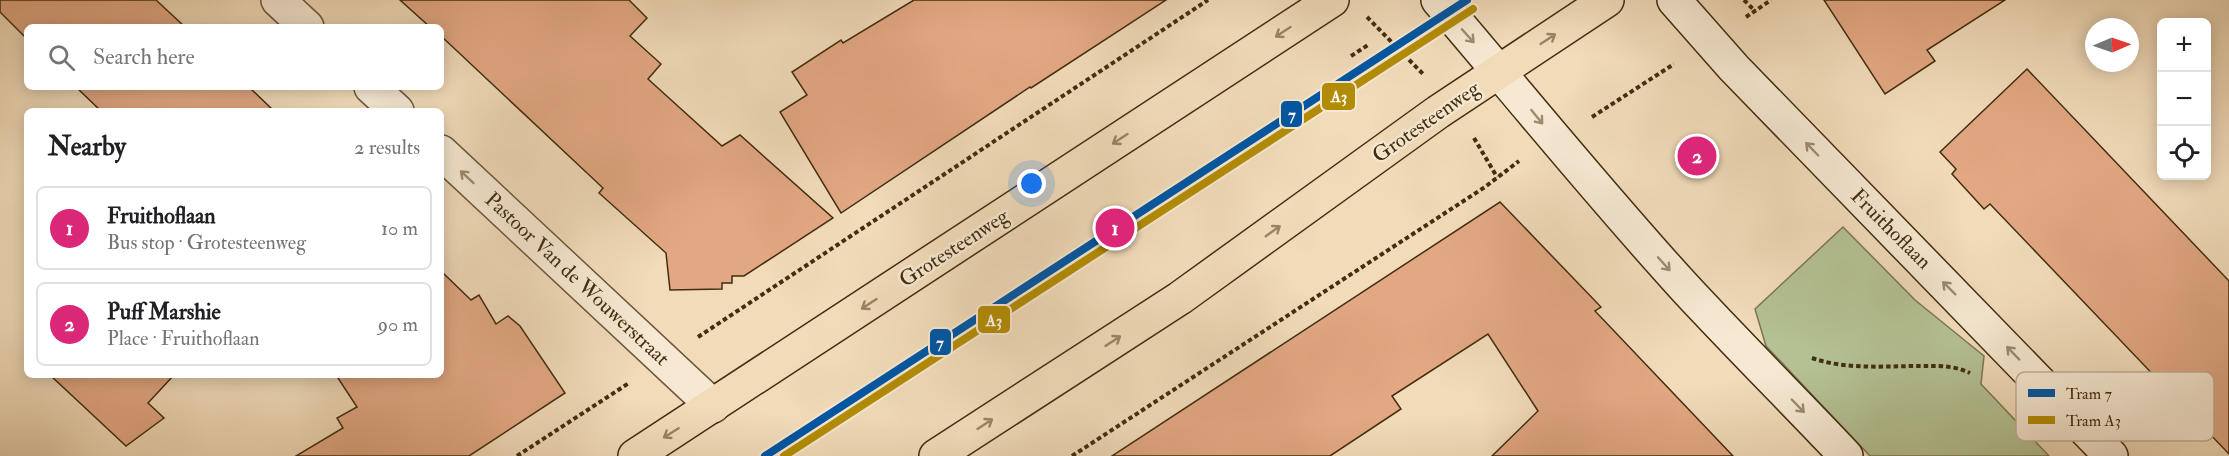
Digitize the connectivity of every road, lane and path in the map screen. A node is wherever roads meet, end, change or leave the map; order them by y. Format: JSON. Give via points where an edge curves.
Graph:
{"nodes":[{"id":1,"x":278,"y":0,"type":"edge"},
{"id":2,"x":1208,"y":0,"type":"edge"},
{"id":3,"x":1332,"y":0,"type":"edge"},
{"id":4,"x":1438,"y":0,"type":"edge"},
{"id":5,"x":1607,"y":0,"type":"edge"},
{"id":6,"x":1674,"y":0,"type":"edge"},
{"id":7,"x":1744,"y":0,"type":"edge"},
{"id":8,"x":1771,"y":0,"type":"edge"},
{"id":9,"x":1755,"y":11,"type":"junction"},
{"id":10,"x":304,"y":24,"type":"edge"},
{"id":11,"x":1709,"y":41,"type":"junction"},
{"id":12,"x":1368,"y":45,"type":"dead end"},
{"id":13,"x":1351,"y":56,"type":"dead end"},
{"id":14,"x":1500,"y":71,"type":"junction"},
{"id":15,"x":374,"y":90,"type":"edge"},
{"id":16,"x":394,"y":108,"type":"edge"},
{"id":17,"x":1553,"y":137,"type":"junction"},
{"id":18,"x":444,"y":155,"type":"edge"},
{"id":19,"x":1810,"y":357,"type":"dead end"},
{"id":20,"x":664,"y":360,"type":"junction"},
{"id":21,"x":2030,"y":372,"type":"edge"},
{"id":22,"x":1977,"y":375,"type":"dead end"},
{"id":23,"x":713,"y":406,"type":"junction"},
{"id":24,"x":2096,"y":441,"type":"edge"},
{"id":25,"x":517,"y":456,"type":"edge"},
{"id":26,"x":635,"y":456,"type":"edge"},
{"id":27,"x":936,"y":456,"type":"edge"},
{"id":28,"x":1072,"y":456,"type":"edge"},
{"id":29,"x":1846,"y":456,"type":"edge"},
{"id":30,"x":2111,"y":456,"type":"edge"}],
"edges":[{"from":1,"to":10,"type":"street"},
{"from":2,"to":20,"type":"path"},
{"from":3,"to":23,"type":"main road","name":"Grotesteenweg","one_way":true},
{"from":4,"to":14,"type":"street","one_way":true},
{"from":14,"to":5,"type":"main road","name":"Grotesteenweg","one_way":true},
{"from":6,"to":11,"type":"street","name":"Fruithoflaan"},
{"from":7,"to":9,"type":"path"},
{"from":8,"to":9,"type":"path"},
{"from":9,"to":11,"type":"path"},
{"from":11,"to":17,"type":"path","via":[[1583,123]]},
{"from":21,"to":11,"type":"street","name":"Fruithoflaan","one_way":true},
{"from":12,"to":13,"type":"path"},
{"from":14,"to":17,"type":"street","one_way":true},
{"from":27,"to":14,"type":"main road","name":"Grotesteenweg","one_way":true,"via":[[1180,298]]},
{"from":15,"to":16,"type":"street"},
{"from":17,"to":28,"type":"path","via":[[1485,187]]},
{"from":17,"to":29,"type":"street","one_way":true,"via":[[1686,289]]},
{"from":20,"to":18,"type":"street","name":"Pastoor Van de Wouwerstraat","one_way":true},
{"from":19,"to":22,"type":"path","via":[[1827,363],[1876,367],[1956,366]]},
{"from":20,"to":23,"type":"street","name":"Pastoor Van de Wouwerstraat"},
{"from":20,"to":25,"type":"path"},
{"from":23,"to":26,"type":"main road","name":"Grotesteenweg","one_way":true},
{"from":30,"to":24,"type":"street","name":"Fruithoflaan","one_way":true}]}
